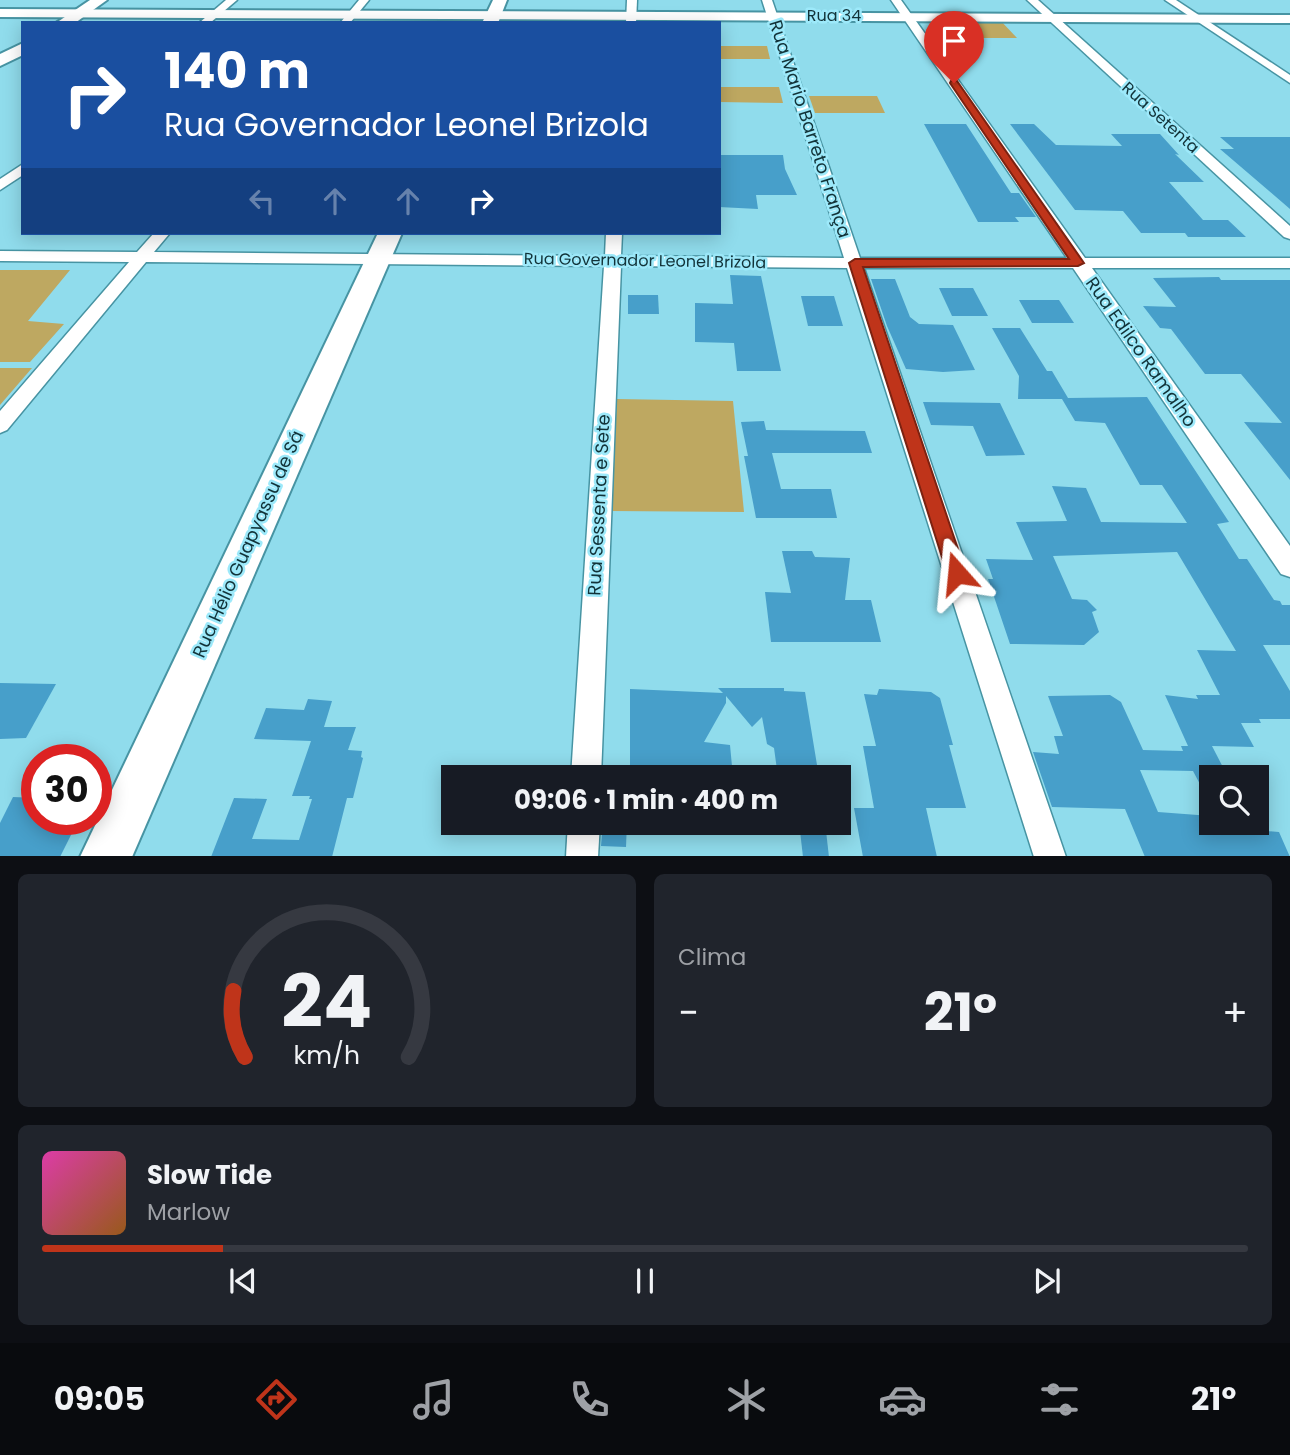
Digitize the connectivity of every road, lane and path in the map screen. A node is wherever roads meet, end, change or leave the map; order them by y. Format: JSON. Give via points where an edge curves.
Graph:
{"nodes":[{"id":1,"x":100,"y":0,"type":"edge"},
{"id":2,"x":232,"y":0,"type":"edge"},
{"id":3,"x":364,"y":0,"type":"edge"},
{"id":4,"x":500,"y":0,"type":"edge"},
{"id":5,"x":632,"y":0,"type":"edge"},
{"id":6,"x":896,"y":0,"type":"edge"},
{"id":7,"x":1032,"y":0,"type":"edge"},
{"id":8,"x":1170,"y":0,"type":"edge"},
{"id":9,"x":770,"y":8,"type":"edge"},
{"id":10,"x":0,"y":13,"type":"edge"},
{"id":11,"x":80,"y":13,"type":"junction"},
{"id":12,"x":215,"y":14,"type":"junction"},
{"id":13,"x":907,"y":16,"type":"junction"},
{"id":14,"x":1051,"y":16,"type":"junction"},
{"id":15,"x":1198,"y":18,"type":"junction"},
{"id":16,"x":348,"y":19,"type":"edge"},
{"id":17,"x":492,"y":19,"type":"edge"},
{"id":18,"x":631,"y":19,"type":"edge"},
{"id":19,"x":1290,"y":19,"type":"edge"},
{"id":20,"x":67,"y":21,"type":"edge"},
{"id":21,"x":206,"y":21,"type":"edge"},
{"id":22,"x":21,"y":49,"type":"edge"},
{"id":23,"x":0,"y":61,"type":"edge"},
{"id":24,"x":1290,"y":80,"type":"edge"},
{"id":25,"x":21,"y":169,"type":"edge"},
{"id":26,"x":0,"y":186,"type":"edge"},
{"id":27,"x":1290,"y":234,"type":"edge"},
{"id":28,"x":160,"y":235,"type":"edge"},
{"id":29,"x":614,"y":235,"type":"edge"},
{"id":30,"x":384,"y":245,"type":"edge"},
{"id":31,"x":0,"y":256,"type":"edge"},
{"id":32,"x":142,"y":256,"type":"junction"},
{"id":33,"x":611,"y":259,"type":"junction"},
{"id":34,"x":855,"y":263,"type":"junction"},
{"id":35,"x":1078,"y":263,"type":"junction"},
{"id":36,"x":1290,"y":263,"type":"edge"},
{"id":37,"x":0,"y":425,"type":"edge"},
{"id":38,"x":1290,"y":566,"type":"edge"},
{"id":39,"x":587,"y":765,"type":"edge"},
{"id":40,"x":583,"y":835,"type":"edge"},
{"id":41,"x":106,"y":856,"type":"edge"},
{"id":42,"x":582,"y":856,"type":"edge"},
{"id":43,"x":1050,"y":856,"type":"edge"}],
"edges":[{"from":1,"to":11,"type":"main road"},
{"from":2,"to":12,"type":"street"},
{"from":3,"to":16,"type":"street"},
{"from":4,"to":17,"type":"main road"},
{"from":5,"to":18,"type":"street"},
{"from":6,"to":13,"type":"street","name":"Rua Edilco Ramalho"},
{"from":7,"to":14,"type":"street","name":"Rua Setenta"},
{"from":8,"to":15,"type":"street"},
{"from":9,"to":13,"type":"street","name":"Rua 34"},
{"from":9,"to":18,"type":"street","name":"Rua 34"},
{"from":9,"to":34,"type":"street","name":"Rua Mario Barreto França"},
{"from":10,"to":11,"type":"street","name":"Rua 34"},
{"from":11,"to":12,"type":"street","name":"Rua 34"},
{"from":11,"to":20,"type":"main road"},
{"from":12,"to":16,"type":"street","name":"Rua 34"},
{"from":12,"to":21,"type":"street"},
{"from":13,"to":14,"type":"street","name":"Rua 34"},
{"from":13,"to":35,"type":"street","name":"Rua Edilco Ramalho"},
{"from":14,"to":15,"type":"street","name":"Rua 34"},
{"from":14,"to":27,"type":"street","name":"Rua Setenta"},
{"from":15,"to":19,"type":"street","name":"Rua 34"},
{"from":15,"to":24,"type":"street"},
{"from":16,"to":17,"type":"street","name":"Rua 34"},
{"from":17,"to":18,"type":"street","name":"Rua 34"},
{"from":22,"to":23,"type":"main road"},
{"from":25,"to":26,"type":"street"},
{"from":28,"to":32,"type":"street"},
{"from":29,"to":33,"type":"street","name":"Rua Sessenta e Sete"},
{"from":30,"to":32,"type":"street","name":"Rua Governador Leonel Brizola"},
{"from":30,"to":33,"type":"street","name":"Rua Governador Leonel Brizola"},
{"from":30,"to":41,"type":"main road","name":"Rua Hélio Guapyassu de Sá"},
{"from":31,"to":32,"type":"street","name":"Rua Governador Leonel Brizola"},
{"from":32,"to":37,"type":"street"},
{"from":33,"to":34,"type":"street","name":"Rua Governador Leonel Brizola"},
{"from":33,"to":39,"type":"street","name":"Rua Sessenta e Sete"},
{"from":34,"to":35,"type":"street","name":"Rua Governador Leonel Brizola"},
{"from":34,"to":43,"type":"street","name":"Rua Mario Barreto França"},
{"from":35,"to":36,"type":"street","name":"Rua Governador Leonel Brizola"},
{"from":35,"to":38,"type":"street","name":"Rua Edilco Ramalho"},
{"from":40,"to":42,"type":"street"}]}
